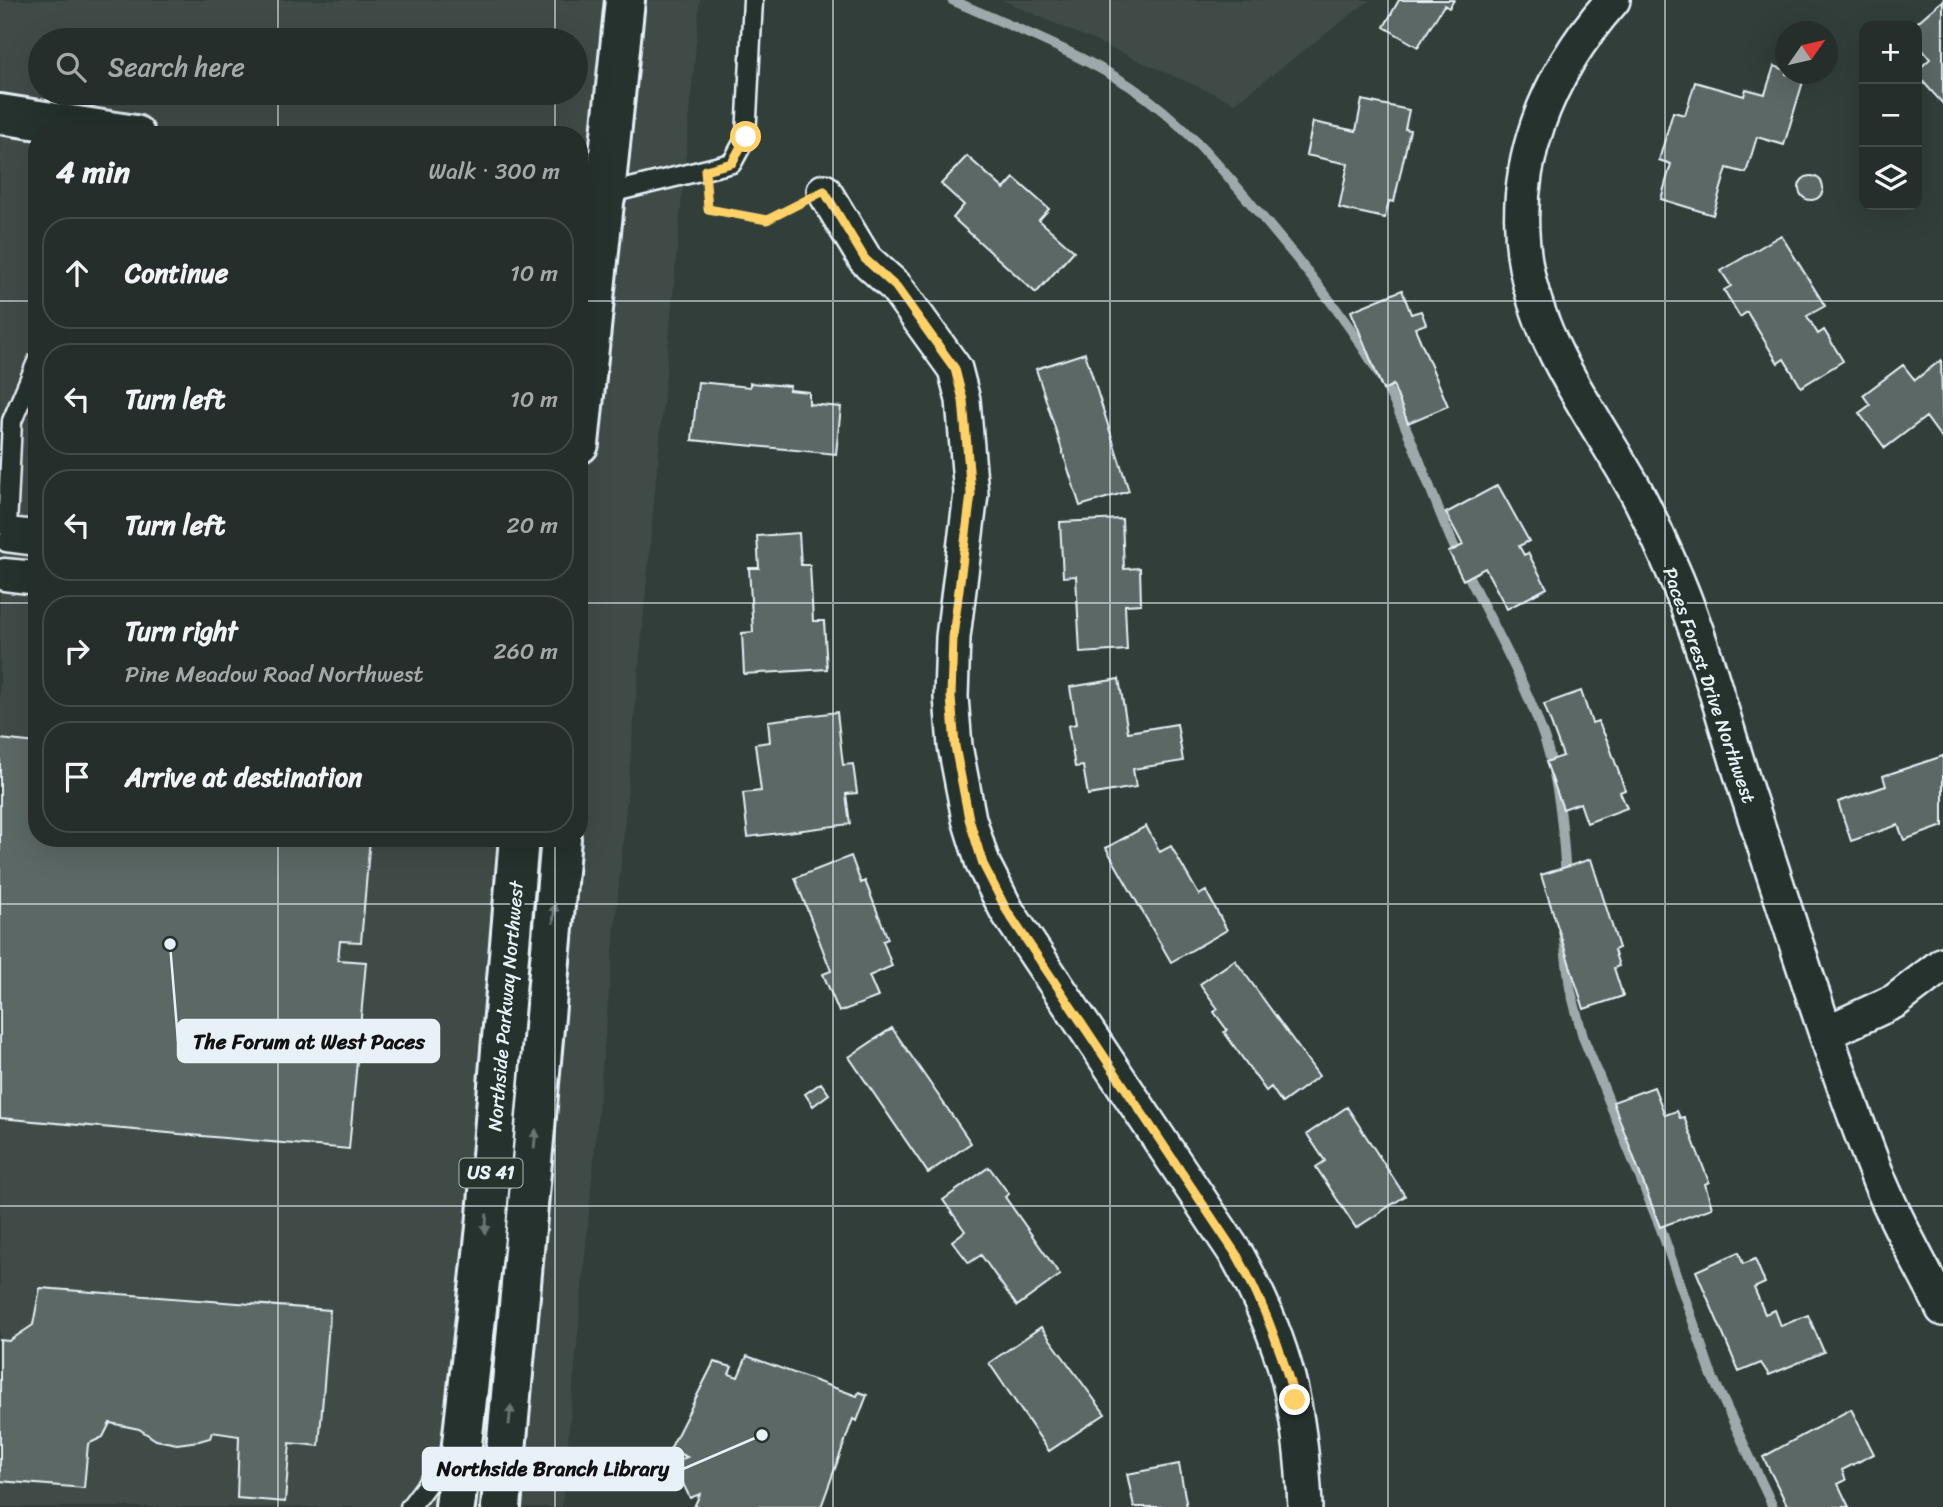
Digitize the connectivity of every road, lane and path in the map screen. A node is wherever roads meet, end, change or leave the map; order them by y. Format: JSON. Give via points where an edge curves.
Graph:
{"nodes":[{"id":1,"x":625,"y":0,"type":"edge"},
{"id":2,"x":753,"y":0,"type":"edge"},
{"id":3,"x":1613,"y":0,"type":"edge"},
{"id":4,"x":0,"y":114,"type":"edge"},
{"id":5,"x":77,"y":126,"type":"edge"},
{"id":6,"x":705,"y":170,"type":"junction"},
{"id":7,"x":824,"y":191,"type":"joint"},
{"id":8,"x":592,"y":192,"type":"edge"},
{"id":9,"x":588,"y":269,"type":"edge"},
{"id":10,"x":28,"y":383,"type":"edge"},
{"id":11,"x":4,"y":500,"type":"edge"},
{"id":12,"x":28,"y":531,"type":"edge"},
{"id":13,"x":6,"y":534,"type":"junction"},
{"id":14,"x":28,"y":543,"type":"edge"},
{"id":15,"x":28,"y":573,"type":"edge"},
{"id":16,"x":28,"y":582,"type":"edge"},
{"id":17,"x":518,"y":847,"type":"edge"},
{"id":18,"x":560,"y":847,"type":"edge"},
{"id":19,"x":1943,"y":964,"type":"edge"},
{"id":20,"x":1826,"y":1034,"type":"junction"},
{"id":21,"x":1943,"y":1309,"type":"edge"},
{"id":22,"x":463,"y":1437,"type":"junction"},
{"id":23,"x":410,"y":1507,"type":"edge"},
{"id":24,"x":455,"y":1507,"type":"edge"},
{"id":25,"x":501,"y":1507,"type":"edge"},
{"id":26,"x":1305,"y":1507,"type":"edge"}],
"edges":[{"from":1,"to":8,"type":"main road"},
{"from":2,"to":6,"type":"lane","via":[[746,137],[732,163]]},
{"from":3,"to":20,"type":"street","name":"Paces Forest Drive Northwest","via":[[1578,42],[1544,102],[1524,183],[1526,266],[1551,345],[1633,486],[1678,584]]},
{"from":4,"to":5,"type":"main road"},
{"from":6,"to":7,"type":"path","via":[[708,209],[767,220]]},
{"from":6,"to":8,"type":"lane"},
{"from":7,"to":26,"type":"street","via":[[865,259],[896,287],[955,369],[963,400],[971,494],[953,637],[951,697],[955,746],[983,864],[1007,911],[1238,1257],[1263,1302],[1295,1400]]},
{"from":8,"to":9,"type":"main road"},
{"from":10,"to":11,"type":"lane","via":[[12,421]]},
{"from":11,"to":13,"type":"lane"},
{"from":12,"to":13,"type":"lane"},
{"from":13,"to":14,"type":"lane"},
{"from":15,"to":16,"type":"lane","via":[[4,574]]},
{"from":17,"to":22,"type":"main road","name":"Northside Parkway Northwest","number":"US 41","one_way":true},
{"from":25,"to":18,"type":"main road","number":"US 41","one_way":true},
{"from":19,"to":20,"type":"street","via":[[1895,1001]]},
{"from":20,"to":21,"type":"street","name":"Paces Forest Drive Northwest","via":[[1878,1178]]},
{"from":22,"to":23,"type":"lane"},
{"from":22,"to":24,"type":"main road","name":"Northside Parkway Northwest","number":"US 41"}]}
